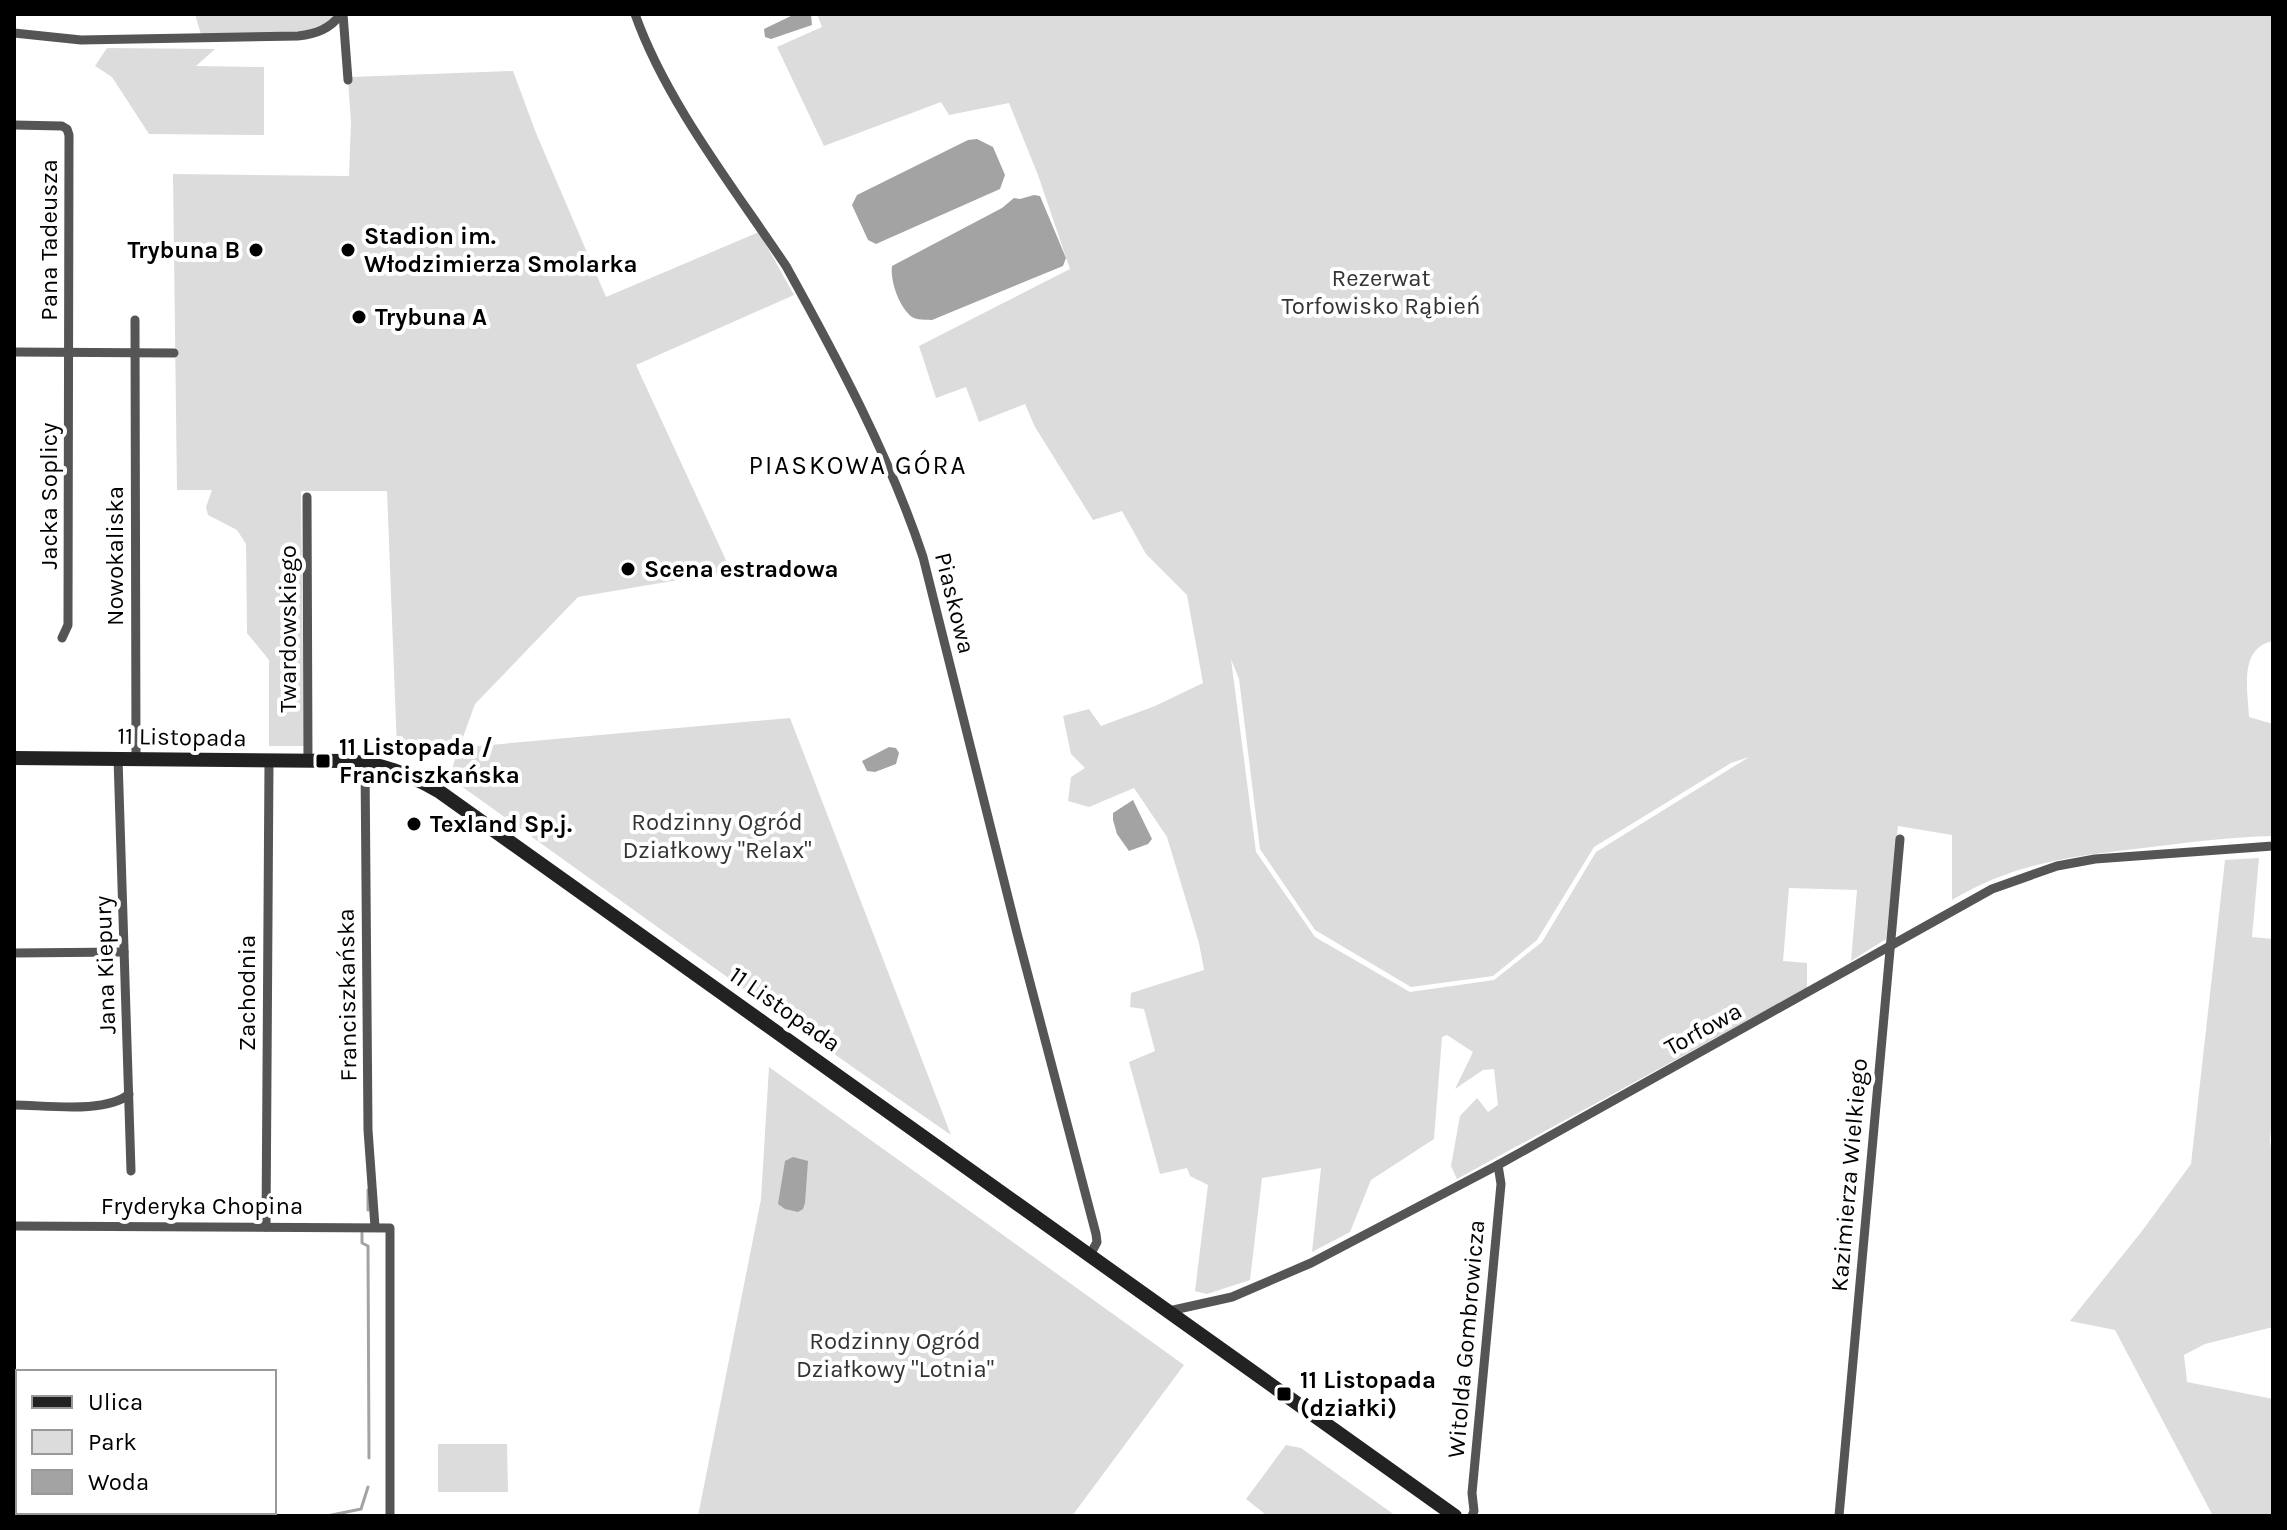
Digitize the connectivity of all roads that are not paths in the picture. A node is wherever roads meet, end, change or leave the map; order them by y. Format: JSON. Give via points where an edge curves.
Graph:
{"nodes":[{"id":1,"x":342,"y":14,"type":"edge"},
{"id":2,"x":635,"y":14,"type":"edge"},
{"id":3,"x":14,"y":33,"type":"edge"},
{"id":4,"x":348,"y":80,"type":"dead end"},
{"id":5,"x":14,"y":125,"type":"edge"},
{"id":6,"x":135,"y":320,"type":"dead end"},
{"id":7,"x":14,"y":352,"type":"edge"},
{"id":8,"x":69,"y":352,"type":"junction"},
{"id":9,"x":135,"y":353,"type":"junction"},
{"id":10,"x":174,"y":353,"type":"dead end"},
{"id":11,"x":307,"y":497,"type":"dead end"},
{"id":12,"x":62,"y":638,"type":"dead end"},
{"id":13,"x":14,"y":758,"type":"edge"},
{"id":14,"x":118,"y":758,"type":"junction"},
{"id":15,"x":136,"y":758,"type":"junction"},
{"id":16,"x":269,"y":761,"type":"junction"},
{"id":17,"x":308,"y":761,"type":"junction"},
{"id":18,"x":365,"y":762,"type":"junction"},
{"id":19,"x":1900,"y":839,"type":"dead end"},
{"id":20,"x":2273,"y":846,"type":"edge"},
{"id":21,"x":1890,"y":946,"type":"junction"},
{"id":22,"x":124,"y":952,"type":"junction"},
{"id":23,"x":14,"y":953,"type":"edge"},
{"id":24,"x":129,"y":1094,"type":"junction"},
{"id":25,"x":14,"y":1105,"type":"edge"},
{"id":26,"x":1498,"y":1165,"type":"junction"},
{"id":27,"x":131,"y":1171,"type":"dead end"},
{"id":28,"x":14,"y":1226,"type":"edge"},
{"id":29,"x":266,"y":1227,"type":"junction"},
{"id":30,"x":375,"y":1227,"type":"junction"},
{"id":31,"x":1090,"y":1255,"type":"junction"},
{"id":32,"x":1169,"y":1311,"type":"junction"},
{"id":33,"x":390,"y":1516,"type":"edge"},
{"id":34,"x":1455,"y":1516,"type":"edge"},
{"id":35,"x":1472,"y":1516,"type":"edge"},
{"id":36,"x":1839,"y":1516,"type":"edge"}],
"edges":[{"from":1,"to":3,"type":"street","via":[[323,30],[298,36],[81,40]]},
{"from":1,"to":4,"type":"street"},
{"from":2,"to":31,"type":"street","name":"Piaskowa","via":[[666,84],[804,298],[911,521],[1096,1234]]},
{"from":5,"to":8,"type":"street","name":"Pana Tadeusza","via":[[67,129]]},
{"from":6,"to":9,"type":"street","name":"Nowokaliska"},
{"from":7,"to":8,"type":"street"},
{"from":8,"to":9,"type":"street"},
{"from":8,"to":12,"type":"street","name":"Jacka Soplicy","via":[[68,625]]},
{"from":9,"to":10,"type":"street"},
{"from":9,"to":15,"type":"street","name":"Nowokaliska"},
{"from":11,"to":17,"type":"street","name":"Twardowskiego"},
{"from":13,"to":14,"type":"street","name":"11 Listopada"},
{"from":14,"to":15,"type":"street","name":"11 Listopada"},
{"from":14,"to":22,"type":"street","name":"Jana Kiepury"},
{"from":15,"to":16,"type":"street","name":"11 Listopada"},
{"from":16,"to":17,"type":"street","name":"11 Listopada"},
{"from":16,"to":29,"type":"street","name":"Zachodnia"},
{"from":17,"to":18,"type":"street","name":"11 Listopada"},
{"from":18,"to":30,"type":"street","name":"Franciszkańska","via":[[368,1130]]},
{"from":18,"to":31,"type":"street","name":"11 Listopada","via":[[394,768],[440,792]]},
{"from":19,"to":21,"type":"street","name":"Kazimierza Wielkiego"},
{"from":20,"to":21,"type":"street","name":"Torfowa","via":[[2120,856],[2057,866],[1992,889]]},
{"from":21,"to":26,"type":"street","name":"Torfowa"},
{"from":21,"to":36,"type":"street","name":"Kazimierza Wielkiego"},
{"from":22,"to":23,"type":"street"},
{"from":22,"to":24,"type":"street","name":"Jana Kiepury"},
{"from":24,"to":25,"type":"street","via":[[103,1105]]},
{"from":24,"to":27,"type":"street","name":"Jana Kiepury"},
{"from":26,"to":32,"type":"street","name":"Torfowa","via":[[1264,1284]]},
{"from":26,"to":35,"type":"street","name":"Witolda Gombrowicza","via":[[1501,1184]]},
{"from":28,"to":29,"type":"street","name":"Fryderyka Chopina"},
{"from":29,"to":30,"type":"street","name":"Fryderyka Chopina"},
{"from":30,"to":33,"type":"street","name":"Fryderyka Chopina","via":[[390,1228]]},
{"from":31,"to":32,"type":"street","name":"11 Listopada"},
{"from":32,"to":34,"type":"street","name":"11 Listopada"}]}
